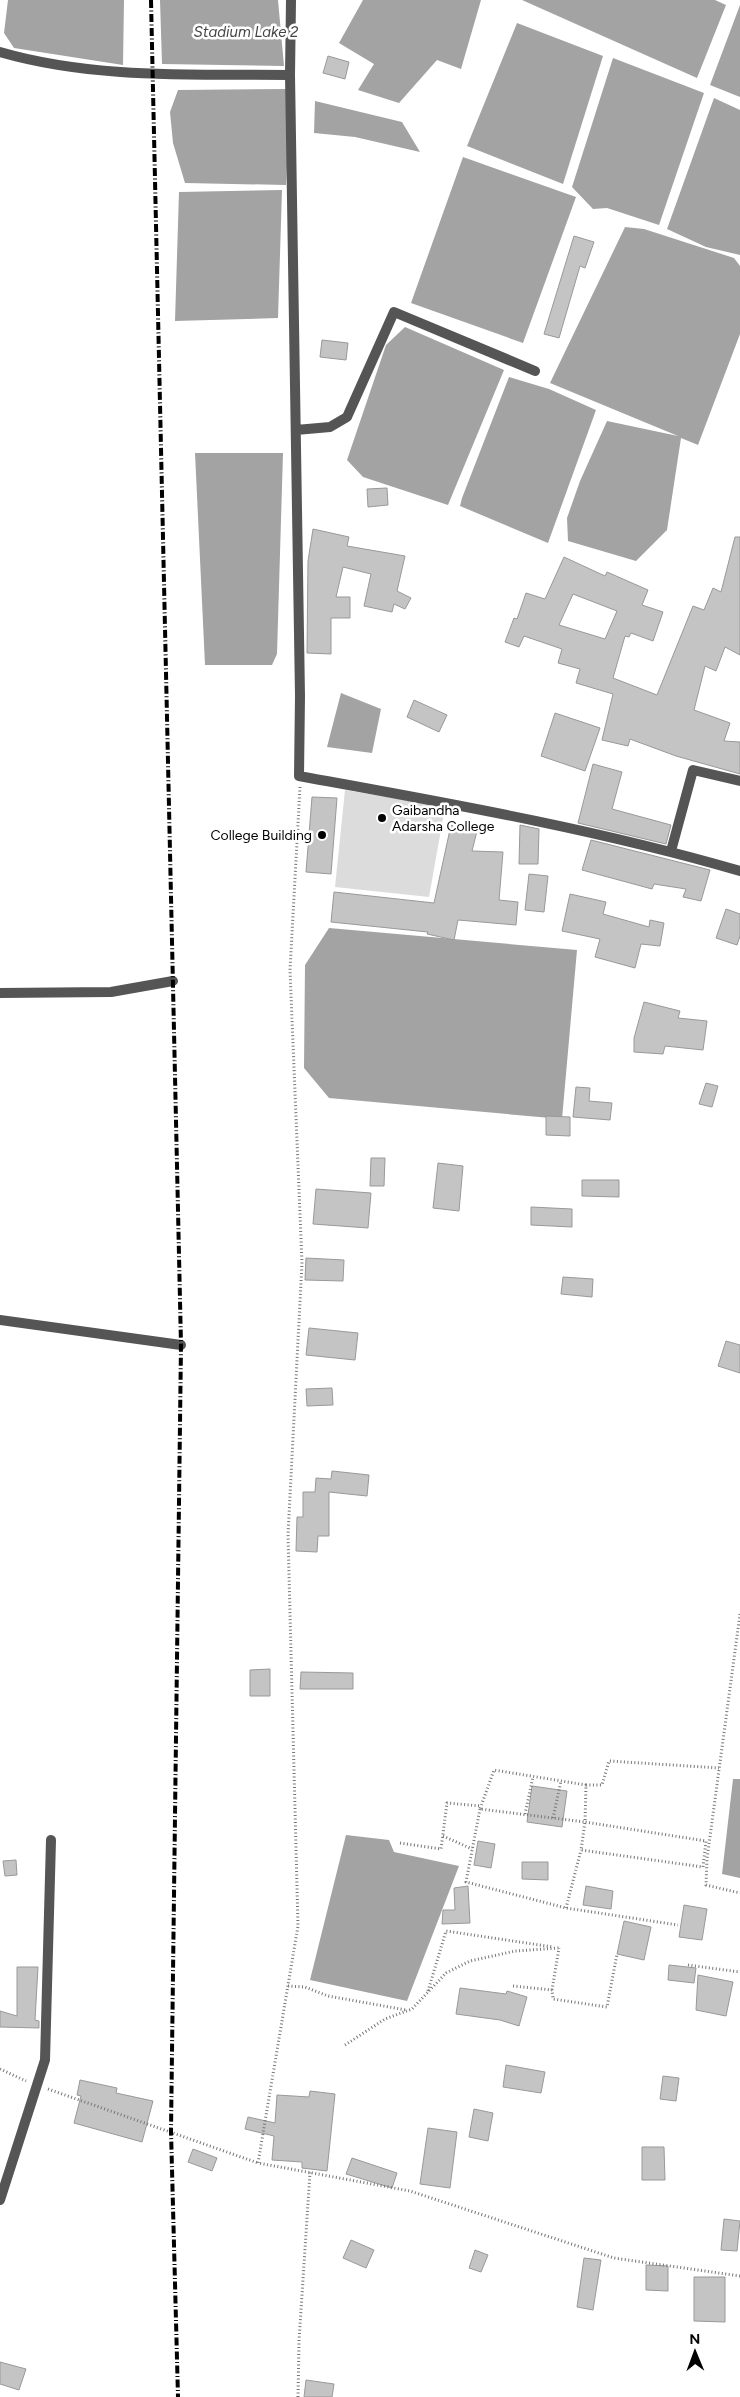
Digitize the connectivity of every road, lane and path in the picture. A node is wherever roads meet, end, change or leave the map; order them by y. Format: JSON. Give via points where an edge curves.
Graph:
{"nodes":[{"id":1,"x":291,"y":0,"type":"edge"},
{"id":2,"x":0,"y":52,"type":"edge"},
{"id":3,"x":290,"y":75,"type":"junction"},
{"id":4,"x":535,"y":371,"type":"dead end"},
{"id":5,"x":296,"y":430,"type":"junction"},
{"id":6,"x":299,"y":776,"type":"junction"},
{"id":7,"x":740,"y":781,"type":"edge"},
{"id":8,"x":671,"y":851,"type":"junction"},
{"id":9,"x":740,"y":871,"type":"edge"},
{"id":10,"x":173,"y":981,"type":"dead end"},
{"id":11,"x":0,"y":994,"type":"edge"},
{"id":12,"x":0,"y":1320,"type":"edge"},
{"id":13,"x":181,"y":1345,"type":"dead end"},
{"id":14,"x":740,"y":1614,"type":"edge"},
{"id":15,"x":719,"y":1768,"type":"junction"},
{"id":16,"x":533,"y":1777,"type":"junction"},
{"id":17,"x":561,"y":1781,"type":"junction"},
{"id":18,"x":586,"y":1785,"type":"junction"},
{"id":19,"x":481,"y":1807,"type":"junction"},
{"id":20,"x":525,"y":1814,"type":"junction"},
{"id":21,"x":553,"y":1818,"type":"junction"},
{"id":22,"x":585,"y":1822,"type":"junction"},
{"id":23,"x":443,"y":1836,"type":"junction"},
{"id":24,"x":51,"y":1840,"type":"dead end"},
{"id":25,"x":400,"y":1843,"type":"dead end"},
{"id":26,"x":472,"y":1849,"type":"junction"},
{"id":27,"x":581,"y":1850,"type":"junction"},
{"id":28,"x":740,"y":1893,"type":"edge"},
{"id":29,"x":566,"y":1908,"type":"junction"},
{"id":30,"x":678,"y":1925,"type":"dead end"},
{"id":31,"x":559,"y":1948,"type":"junction"},
{"id":32,"x":617,"y":1954,"type":"dead end"},
{"id":33,"x":688,"y":1965,"type":"dead end"},
{"id":34,"x":740,"y":1972,"type":"edge"},
{"id":35,"x":288,"y":1986,"type":"junction"},
{"id":36,"x":513,"y":1986,"type":"dead end"},
{"id":37,"x":552,"y":1990,"type":"junction"},
{"id":38,"x":427,"y":1994,"type":"junction"},
{"id":39,"x":408,"y":2010,"type":"junction"},
{"id":40,"x":345,"y":2044,"type":"dead end"},
{"id":41,"x":0,"y":2069,"type":"edge"},
{"id":42,"x":38,"y":2086,"type":"junction"},
{"id":43,"x":258,"y":2163,"type":"junction"},
{"id":44,"x":310,"y":2172,"type":"junction"},
{"id":45,"x":0,"y":2200,"type":"edge"},
{"id":46,"x":740,"y":2276,"type":"edge"},
{"id":47,"x":298,"y":2397,"type":"edge"}],
"edges":[{"from":1,"to":3,"type":"street"},
{"from":2,"to":3,"type":"street","via":[[58,66],[152,73]]},
{"from":3,"to":5,"type":"street"},
{"from":4,"to":5,"type":"street","via":[[394,312],[347,417],[330,427]]},
{"from":5,"to":6,"type":"street"},
{"from":6,"to":8,"type":"street","via":[[535,820]]},
{"from":6,"to":35,"type":"path","via":[[301,795],[290,970],[302,1263],[288,1535],[298,1926]]},
{"from":7,"to":8,"type":"street","via":[[693,770]]},
{"from":8,"to":9,"type":"street"},
{"from":10,"to":11,"type":"street","via":[[110,992]]},
{"from":12,"to":13,"type":"street"},
{"from":14,"to":15,"type":"path"},
{"from":15,"to":18,"type":"path","via":[[609,1761],[602,1785]]},
{"from":15,"to":28,"type":"path","via":[[706,1885]]},
{"from":16,"to":17,"type":"path"},
{"from":16,"to":19,"type":"path","via":[[494,1770]]},
{"from":16,"to":20,"type":"path"},
{"from":17,"to":18,"type":"path"},
{"from":17,"to":21,"type":"path"},
{"from":18,"to":22,"type":"path"},
{"from":19,"to":20,"type":"path"},
{"from":19,"to":23,"type":"path","via":[[447,1803]]},
{"from":19,"to":26,"type":"path"},
{"from":20,"to":21,"type":"path"},
{"from":21,"to":22,"type":"path"},
{"from":22,"to":27,"type":"path"},
{"from":22,"to":27,"type":"path","via":[[706,1841],[704,1867]]},
{"from":23,"to":25,"type":"path","via":[[441,1849]]},
{"from":23,"to":26,"type":"path"},
{"from":24,"to":42,"type":"street","via":[[45,2060]]},
{"from":26,"to":29,"type":"path","via":[[466,1882]]},
{"from":27,"to":29,"type":"path"},
{"from":29,"to":30,"type":"path"},
{"from":31,"to":37,"type":"path"},
{"from":31,"to":38,"type":"path","via":[[515,1951],[470,1961],[446,1973]]},
{"from":31,"to":38,"type":"path","via":[[446,1931]]},
{"from":32,"to":37,"type":"path","via":[[608,2007],[553,1999]]},
{"from":33,"to":34,"type":"path"},
{"from":35,"to":39,"type":"path","via":[[306,1986],[328,1996]]},
{"from":35,"to":43,"type":"path"},
{"from":36,"to":37,"type":"path"},
{"from":38,"to":39,"type":"path"},
{"from":39,"to":40,"type":"path","via":[[385,2019]]},
{"from":41,"to":42,"type":"path"},
{"from":42,"to":43,"type":"path"},
{"from":42,"to":45,"type":"street"},
{"from":43,"to":44,"type":"path"},
{"from":44,"to":46,"type":"path","via":[[410,2191],[614,2258]]},
{"from":44,"to":47,"type":"path"}]}
